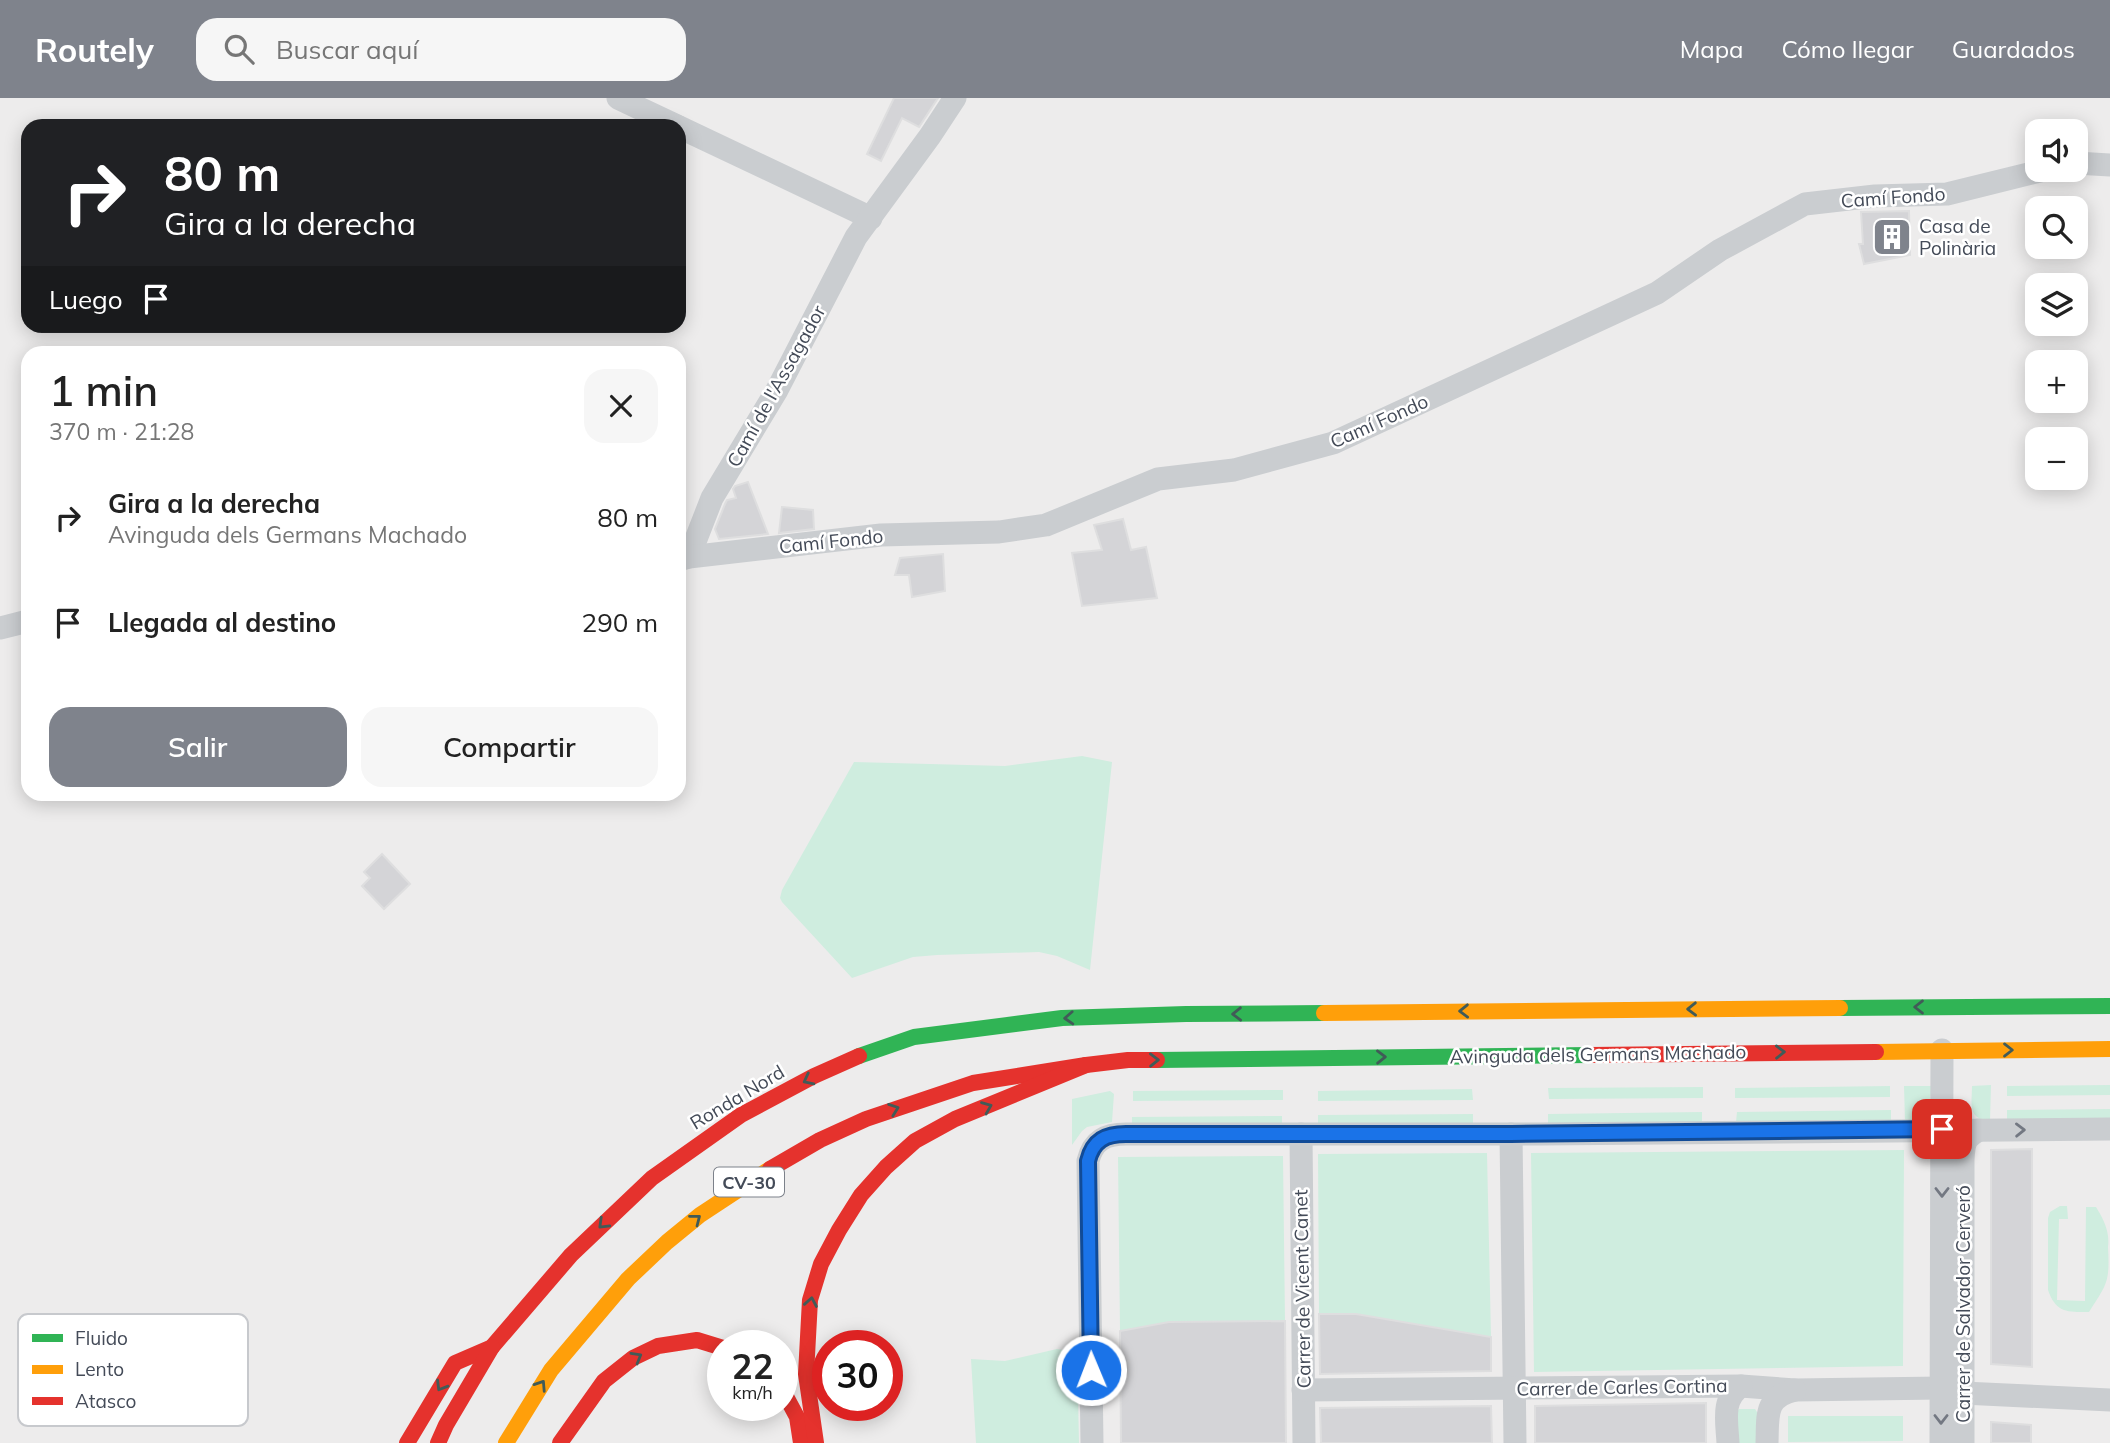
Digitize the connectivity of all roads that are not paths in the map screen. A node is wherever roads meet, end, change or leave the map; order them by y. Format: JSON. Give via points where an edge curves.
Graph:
{"nodes":[{"id":1,"x":618,"y":98,"type":"edge"},
{"id":2,"x":955,"y":98,"type":"edge"},
{"id":3,"x":663,"y":119,"type":"edge"},
{"id":4,"x":686,"y":130,"type":"edge"},
{"id":5,"x":2088,"y":164,"type":"edge"},
{"id":6,"x":2110,"y":165,"type":"edge"},
{"id":7,"x":2025,"y":175,"type":"edge"},
{"id":8,"x":871,"y":218,"type":"junction"},
{"id":9,"x":686,"y":555,"type":"edge"},
{"id":10,"x":686,"y":559,"type":"edge"},
{"id":11,"x":21,"y":623,"type":"edge"},
{"id":12,"x":0,"y":628,"type":"edge"},
{"id":13,"x":2110,"y":1006,"type":"edge"},
{"id":14,"x":2110,"y":1049,"type":"edge"},
{"id":15,"x":1942,"y":1050,"type":"junction"},
{"id":16,"x":1086,"y":1065,"type":"junction"},
{"id":17,"x":1942,"y":1129,"type":"junction"},
{"id":18,"x":2110,"y":1129,"type":"edge"},
{"id":19,"x":1979,"y":1130,"type":"junction"},
{"id":20,"x":1511,"y":1134,"type":"junction"},
{"id":21,"x":1301,"y":1135,"type":"junction"},
{"id":22,"x":707,"y":1343,"type":"edge"},
{"id":23,"x":492,"y":1347,"type":"junction"},
{"id":24,"x":1741,"y":1386,"type":"junction"},
{"id":25,"x":1941,"y":1388,"type":"junction"},
{"id":26,"x":1514,"y":1389,"type":"junction"},
{"id":27,"x":1303,"y":1390,"type":"junction"},
{"id":28,"x":1795,"y":1390,"type":"junction"},
{"id":29,"x":1963,"y":1393,"type":"junction"},
{"id":30,"x":2110,"y":1400,"type":"edge"},
{"id":31,"x":1727,"y":1413,"type":"junction"},
{"id":32,"x":798,"y":1421,"type":"edge"},
{"id":33,"x":1767,"y":1432,"type":"edge"},
{"id":34,"x":407,"y":1443,"type":"edge"},
{"id":35,"x":438,"y":1443,"type":"edge"},
{"id":36,"x":506,"y":1443,"type":"edge"},
{"id":37,"x":560,"y":1443,"type":"edge"},
{"id":38,"x":801,"y":1443,"type":"edge"},
{"id":39,"x":816,"y":1443,"type":"edge"},
{"id":40,"x":1092,"y":1443,"type":"edge"},
{"id":41,"x":1304,"y":1443,"type":"edge"},
{"id":42,"x":1515,"y":1443,"type":"edge"},
{"id":43,"x":1728,"y":1443,"type":"edge"},
{"id":44,"x":1941,"y":1443,"type":"edge"},
{"id":45,"x":1963,"y":1443,"type":"edge"}],
"edges":[{"from":1,"to":3,"type":"street"},
{"from":2,"to":8,"type":"street","name":"Camí de l'Assagador"},
{"from":4,"to":8,"type":"street"},
{"from":5,"to":6,"type":"street"},
{"from":7,"to":10,"type":"street","name":"Camí Fondo","via":[[1947,194],[1805,204],[1720,250],[1657,293],[1333,443],[1234,470],[1158,478],[1046,525],[999,532],[881,535]]},
{"from":8,"to":9,"type":"street","name":"Camí de l'Assagador","via":[[856,237],[777,390],[712,498]]},
{"from":11,"to":12,"type":"street"},
{"from":13,"to":23,"type":"main road","name":"Ronda Nord","one_way":true,"via":[[1186,1014],[1062,1018],[914,1037],[814,1076],[741,1115],[652,1178],[571,1255]]},
{"from":15,"to":14,"type":"main road","name":"Avinguda dels Germans Machado","one_way":true},
{"from":16,"to":15,"type":"main road","name":"Avinguda dels Germans Machado","one_way":true,"via":[[1128,1060]]},
{"from":15,"to":17,"type":"street","name":"Carrer de Salvador Cerveró"},
{"from":36,"to":16,"type":"main road","number":"CV-30","one_way":true,"via":[[551,1370],[628,1279],[700,1215],[748,1182],[866,1119],[973,1083]]},
{"from":39,"to":16,"type":"main road","one_way":true,"via":[[806,1374],[810,1300],[821,1264],[861,1195],[915,1141],[955,1119]]},
{"from":17,"to":19,"type":"street"},
{"from":17,"to":20,"type":"street"},
{"from":17,"to":25,"type":"street","name":"Carrer de Salvador Cerveró","one_way":true},
{"from":19,"to":18,"type":"street","one_way":true},
{"from":19,"to":29,"type":"street","name":"Carrer de Salvador Cerveró","via":[[1969,1135],[1963,1160]]},
{"from":20,"to":21,"type":"street"},
{"from":20,"to":26,"type":"street"},
{"from":21,"to":27,"type":"street","name":"Carrer de Vicent Canet"},
{"from":21,"to":40,"type":"street","via":[[1115,1134],[1106,1136],[1090,1152]]},
{"from":37,"to":22,"type":"main road","one_way":true,"via":[[604,1381],[633,1359],[658,1346],[697,1340]]},
{"from":23,"to":34,"type":"main road","one_way":true,"via":[[455,1363]]},
{"from":23,"to":35,"type":"main road","name":"Ronda Nord"},
{"from":24,"to":26,"type":"street","name":"Carrer de Carles Cortina"},
{"from":24,"to":28,"type":"street","name":"Carrer de Carles Cortina"},
{"from":24,"to":31,"type":"street","via":[[1728,1398]]},
{"from":25,"to":28,"type":"street","name":"Carrer de Carles Cortina"},
{"from":25,"to":44,"type":"street","name":"Carrer de Salvador Cerveró","one_way":true},
{"from":26,"to":27,"type":"street","name":"Carrer de Carles Cortina"},
{"from":26,"to":42,"type":"street"},
{"from":27,"to":41,"type":"street","name":"Carrer de Vicent Canet"},
{"from":28,"to":33,"type":"street","via":[[1773,1400]]},
{"from":29,"to":30,"type":"street"},
{"from":29,"to":45,"type":"street","name":"Carrer de Salvador Cerveró"},
{"from":31,"to":33,"type":"street","via":[[1735,1401],[1754,1401],[1765,1410]]},
{"from":31,"to":43,"type":"street"},
{"from":32,"to":38,"type":"main road"}]}
